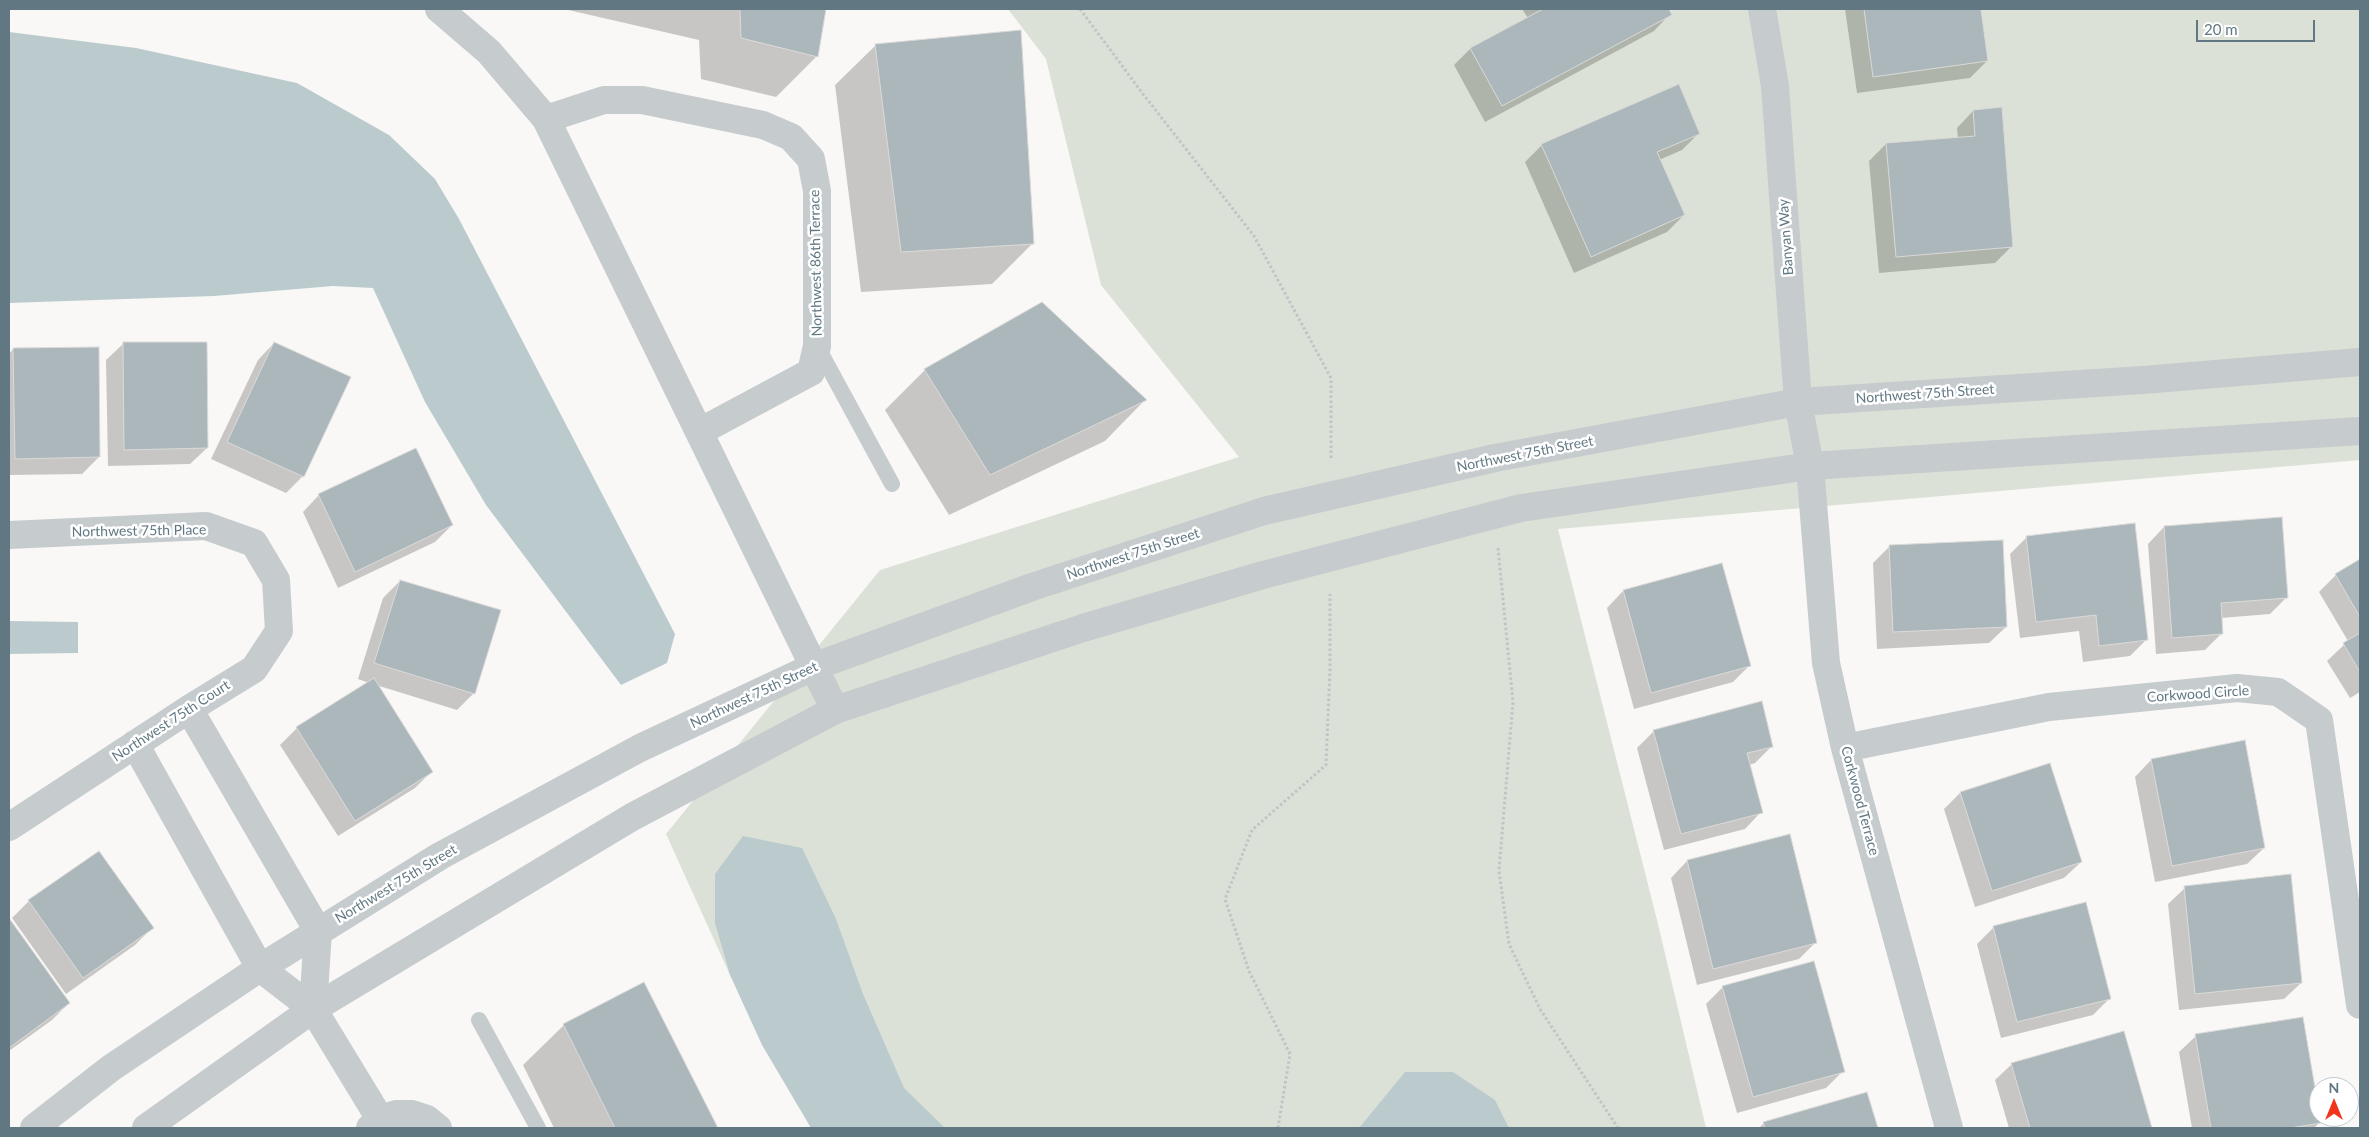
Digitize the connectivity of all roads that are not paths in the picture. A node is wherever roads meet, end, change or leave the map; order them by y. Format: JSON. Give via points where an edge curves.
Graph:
{"nodes":[{"id":1,"x":439,"y":9,"type":"edge"},
{"id":2,"x":1762,"y":9,"type":"edge"},
{"id":3,"x":546,"y":119,"type":"junction"},
{"id":4,"x":817,"y":346,"type":"junction"},
{"id":5,"x":2360,"y":362,"type":"edge"},
{"id":6,"x":1798,"y":402,"type":"junction"},
{"id":7,"x":2360,"y":431,"type":"edge"},
{"id":8,"x":700,"y":432,"type":"junction"},
{"id":9,"x":1810,"y":466,"type":"junction"},
{"id":10,"x":892,"y":484,"type":"dead end"},
{"id":11,"x":9,"y":535,"type":"edge"},
{"id":12,"x":276,"y":580,"type":"joint"},
{"id":13,"x":813,"y":667,"type":"junction"},
{"id":14,"x":189,"y":709,"type":"junction"},
{"id":15,"x":835,"y":710,"type":"junction"},
{"id":16,"x":135,"y":744,"type":"junction"},
{"id":17,"x":1845,"y":748,"type":"junction"},
{"id":18,"x":9,"y":827,"type":"edge"},
{"id":19,"x":318,"y":931,"type":"junction"},
{"id":20,"x":260,"y":968,"type":"junction"},
{"id":21,"x":2360,"y":1005,"type":"edge"},
{"id":22,"x":313,"y":1009,"type":"junction"},
{"id":23,"x":479,"y":1020,"type":"dead end"},
{"id":24,"x":375,"y":1124,"type":"edge"},
{"id":25,"x":34,"y":1128,"type":"edge"},
{"id":26,"x":146,"y":1128,"type":"edge"},
{"id":27,"x":438,"y":1128,"type":"edge"},
{"id":28,"x":538,"y":1128,"type":"edge"},
{"id":29,"x":1949,"y":1128,"type":"edge"}],
"edges":[{"from":1,"to":3,"type":"street","via":[[489,52]]},
{"from":2,"to":6,"type":"street","name":"Banyan Way","via":[[1775,86]]},
{"from":3,"to":4,"type":"street","name":"Northwest 86th Terrace","via":[[604,100],[642,100],[763,124],[791,137],[811,159],[817,191]]},
{"from":3,"to":8,"type":"street"},
{"from":4,"to":8,"type":"street","name":"Northwest 86th Terrace","via":[[811,372]]},
{"from":4,"to":10,"type":"lane"},
{"from":5,"to":6,"type":"street","name":"Northwest 75th Street","via":[[2143,380]]},
{"from":6,"to":9,"type":"street","name":"Banyan Way"},
{"from":6,"to":13,"type":"street","name":"Northwest 75th Street","via":[[1495,458],[1264,511],[1032,587]]},
{"from":7,"to":9,"type":"street"},
{"from":8,"to":13,"type":"street"},
{"from":9,"to":15,"type":"street","via":[[1494,515],[1263,574],[1083,628]]},
{"from":9,"to":17,"type":"street","name":"Corkwood Terrace","via":[[1826,663]]},
{"from":11,"to":12,"type":"street","name":"Northwest 75th Place","via":[[206,526],[254,543]]},
{"from":12,"to":14,"type":"street","name":"Northwest 75th Court","via":[[279,631],[254,669]]},
{"from":13,"to":15,"type":"street"},
{"from":13,"to":19,"type":"street","name":"Northwest 75th Street","via":[[640,748],[440,856]]},
{"from":14,"to":16,"type":"street","name":"Northwest 75th Court"},
{"from":14,"to":19,"type":"street"},
{"from":15,"to":22,"type":"street","via":[[632,817]]},
{"from":16,"to":18,"type":"street","name":"Northwest 75th Court"},
{"from":16,"to":20,"type":"street"},
{"from":17,"to":21,"type":"street","name":"Corkwood Circle","via":[[2049,707],[2237,688],[2278,692],[2319,720]]},
{"from":17,"to":29,"type":"street","name":"Corkwood Terrace"},
{"from":19,"to":20,"type":"street","name":"Northwest 75th Street"},
{"from":19,"to":22,"type":"street"},
{"from":20,"to":22,"type":"street"},
{"from":20,"to":25,"type":"street","name":"Northwest 75th Street","via":[[111,1068]]},
{"from":22,"to":24,"type":"street"},
{"from":22,"to":26,"type":"street"},
{"from":23,"to":28,"type":"lane"},
{"from":24,"to":27,"type":"street","via":[[396,1114],[412,1114],[427,1119]]}]}
